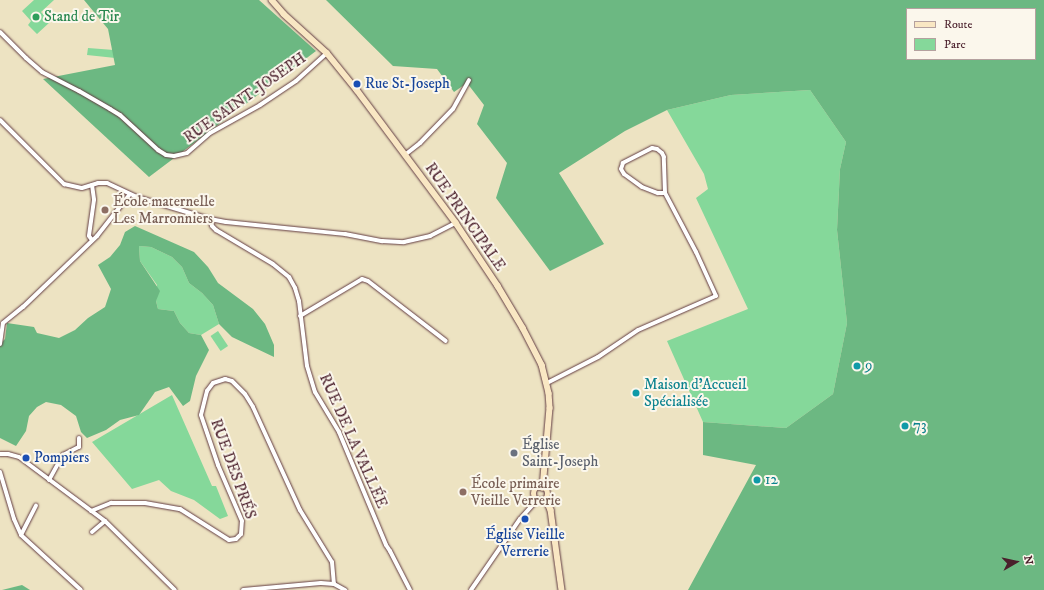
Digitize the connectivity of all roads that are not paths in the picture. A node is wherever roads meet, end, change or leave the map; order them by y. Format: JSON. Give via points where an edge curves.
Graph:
{"nodes":[{"id":1,"x":272,"y":0,"type":"edge"},
{"id":2,"x":0,"y":32,"type":"edge"},
{"id":3,"x":327,"y":53,"type":"junction"},
{"id":4,"x":469,"y":80,"type":"dead end"},
{"id":5,"x":0,"y":120,"type":"edge"},
{"id":6,"x":406,"y":154,"type":"junction"},
{"id":7,"x":92,"y":185,"type":"junction"},
{"id":8,"x":665,"y":193,"type":"junction"},
{"id":9,"x":130,"y":194,"type":"junction"},
{"id":10,"x":210,"y":219,"type":"junction"},
{"id":11,"x":456,"y":223,"type":"junction"},
{"id":12,"x":92,"y":240,"type":"junction"},
{"id":13,"x":300,"y":316,"type":"junction"},
{"id":14,"x":446,"y":341,"type":"dead end"},
{"id":15,"x":0,"y":344,"type":"edge"},
{"id":16,"x":547,"y":383,"type":"junction"},
{"id":17,"x":79,"y":438,"type":"dead end"},
{"id":18,"x":0,"y":454,"type":"edge"},
{"id":19,"x":0,"y":472,"type":"edge"},
{"id":20,"x":49,"y":480,"type":"junction"},
{"id":21,"x":543,"y":488,"type":"junction"},
{"id":22,"x":546,"y":499,"type":"junction"},
{"id":23,"x":537,"y":500,"type":"junction"},
{"id":24,"x":36,"y":506,"type":"dead end"},
{"id":25,"x":91,"y":511,"type":"junction"},
{"id":26,"x":105,"y":521,"type":"junction"},
{"id":27,"x":92,"y":532,"type":"dead end"},
{"id":28,"x":21,"y":535,"type":"junction"},
{"id":29,"x":334,"y":584,"type":"junction"},
{"id":30,"x":80,"y":590,"type":"edge"},
{"id":31,"x":175,"y":590,"type":"edge"},
{"id":32,"x":243,"y":590,"type":"edge"},
{"id":33,"x":345,"y":590,"type":"edge"},
{"id":34,"x":410,"y":590,"type":"edge"},
{"id":35,"x":471,"y":590,"type":"edge"},
{"id":36,"x":562,"y":590,"type":"edge"}],
"edges":[{"from":1,"to":3,"type":"street","name":"RUE PRINCIPALE"},
{"from":2,"to":3,"type":"street","name":"RUE SAINT-JOSEPH","via":[[42,72],[80,90],[120,115],[158,150],[174,156],[188,153],[210,133],[296,81]]},
{"from":3,"to":6,"type":"street","name":"RUE PRINCIPALE"},
{"from":4,"to":6,"type":"street","via":[[453,109],[420,144]]},
{"from":5,"to":7,"type":"street","via":[[64,184],[82,188]]},
{"from":6,"to":11,"type":"street","name":"RUE PRINCIPALE"},
{"from":7,"to":9,"type":"street","via":[[102,182]]},
{"from":7,"to":12,"type":"street","via":[[94,200],[89,236]]},
{"from":8,"to":8,"type":"street","via":[[664,157],[657,149],[652,148],[623,163],[621,169],[624,174],[642,186],[658,193]]},
{"from":8,"to":16,"type":"street","via":[[716,296],[638,330],[598,357]]},
{"from":9,"to":10,"type":"street"},
{"from":9,"to":12,"type":"street"},
{"from":10,"to":11,"type":"street","via":[[404,242],[430,236]]},
{"from":10,"to":13,"type":"street","name":"RUE DE LA VALLÉE","via":[[216,230],[273,264],[289,277],[299,301]]},
{"from":11,"to":16,"type":"street","name":"RUE PRINCIPALE","via":[[536,350]]},
{"from":12,"to":15,"type":"street","via":[[3,323]]},
{"from":13,"to":14,"type":"street","via":[[362,279]]},
{"from":13,"to":34,"type":"street","name":"RUE DE LA VALLÉE","via":[[307,366],[315,392],[339,432],[386,546]]},
{"from":16,"to":21,"type":"street","name":"RUE PRINCIPALE","via":[[550,408]]},
{"from":17,"to":20,"type":"street","via":[[79,447],[62,455]]},
{"from":18,"to":20,"type":"street","via":[[19,457]]},
{"from":19,"to":28,"type":"street"},
{"from":20,"to":25,"type":"street"},
{"from":21,"to":22,"type":"street","via":[[548,492]]},
{"from":21,"to":23,"type":"street","via":[[537,488],[535,491]]},
{"from":22,"to":23,"type":"street"},
{"from":22,"to":36,"type":"street","via":[[551,510]]},
{"from":23,"to":35,"type":"street","via":[[520,519]]},
{"from":24,"to":28,"type":"street"},
{"from":25,"to":26,"type":"street"},
{"from":25,"to":29,"type":"street","name":"RUE DES PRÉS","via":[[112,503],[145,503],[180,509],[229,540],[236,539],[241,534],[242,521],[218,465],[201,415],[207,391],[213,383],[225,379],[238,386],[253,407],[300,510],[332,562]]},
{"from":26,"to":27,"type":"street"},
{"from":26,"to":31,"type":"street"},
{"from":28,"to":30,"type":"street"},
{"from":29,"to":32,"type":"street"},
{"from":29,"to":33,"type":"street"}]}
